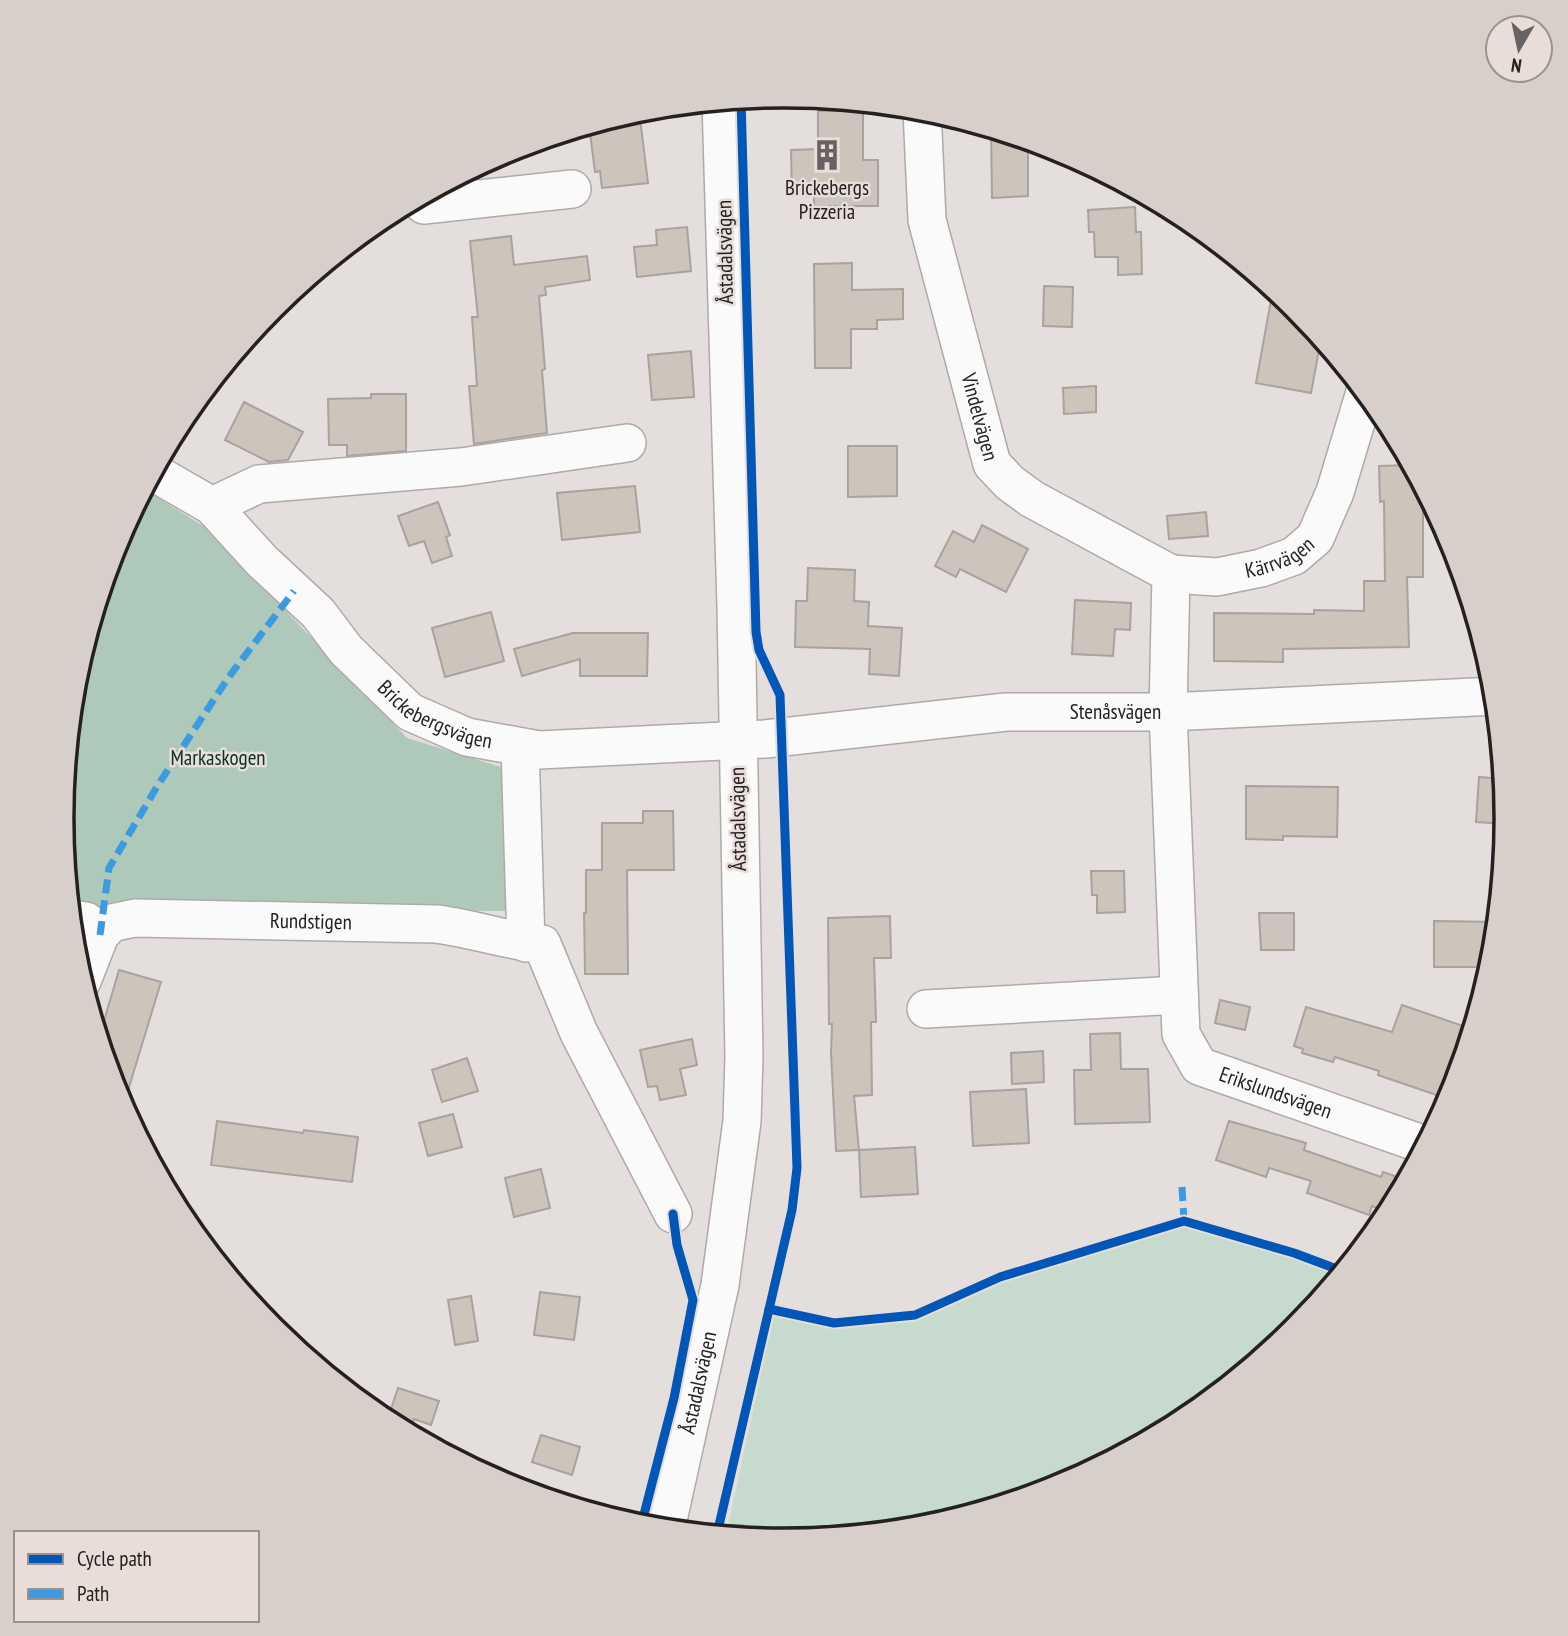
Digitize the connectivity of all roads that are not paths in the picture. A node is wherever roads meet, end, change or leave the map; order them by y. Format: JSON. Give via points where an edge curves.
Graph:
{"nodes":[{"id":1,"x":721,"y":111,"type":"edge"},
{"id":2,"x":923,"y":121,"type":"edge"},
{"id":3,"x":572,"y":189,"type":"dead end"},
{"id":4,"x":426,"y":205,"type":"edge"},
{"id":5,"x":1361,"y":404,"type":"edge"},
{"id":6,"x":627,"y":443,"type":"dead end"},
{"id":7,"x":162,"y":477,"type":"edge"},
{"id":8,"x":212,"y":506,"type":"junction"},
{"id":9,"x":1171,"y":574,"type":"junction"},
{"id":10,"x":1484,"y":697,"type":"edge"},
{"id":11,"x":1168,"y":712,"type":"junction"},
{"id":12,"x":736,"y":741,"type":"junction"},
{"id":13,"x":520,"y":747,"type":"junction"},
{"id":14,"x":86,"y":927,"type":"edge"},
{"id":15,"x":526,"y":943,"type":"junction"},
{"id":16,"x":1180,"y":995,"type":"junction"},
{"id":17,"x":926,"y":1009,"type":"dead end"},
{"id":18,"x":1416,"y":1142,"type":"edge"},
{"id":19,"x":673,"y":1214,"type":"dead end"},
{"id":20,"x":668,"y":1519,"type":"edge"}],
"edges":[{"from":1,"to":12,"type":"street","name":"Åstadalsvägen"},
{"from":2,"to":9,"type":"street","name":"Vindelvägen","via":[[927,220],[992,464],[1032,499]]},
{"from":3,"to":4,"type":"street"},
{"from":5,"to":9,"type":"street","name":"Kärrvägen","via":[[1335,492],[1315,538],[1294,556],[1261,568],[1217,578]]},
{"from":6,"to":8,"type":"street","via":[[461,467],[259,484]]},
{"from":7,"to":8,"type":"street","name":"Brickebergsvägen"},
{"from":8,"to":13,"type":"street","name":"Brickebergsvägen","via":[[318,613],[346,650],[411,712],[467,737]]},
{"from":9,"to":11,"type":"street"},
{"from":10,"to":11,"type":"street","name":"Stenåsvägen"},
{"from":11,"to":12,"type":"street","name":"Stenåsvägen","via":[[1006,712]]},
{"from":11,"to":16,"type":"street","name":"Erikslundsvägen"},
{"from":12,"to":13,"type":"street","name":"Brickebergsvägen","via":[[539,750]]},
{"from":12,"to":20,"type":"street","name":"Åstadalsvägen","via":[[742,1121],[720,1285]]},
{"from":13,"to":15,"type":"street"},
{"from":14,"to":15,"type":"street","name":"Rundstigen","via":[[135,918],[436,924]]},
{"from":15,"to":19,"type":"street","name":"Rundstigen","via":[[542,944],[579,1033]]},
{"from":16,"to":17,"type":"street"},
{"from":16,"to":18,"type":"street","name":"Erikslundsvägen","via":[[1181,1034],[1199,1066]]}]}
